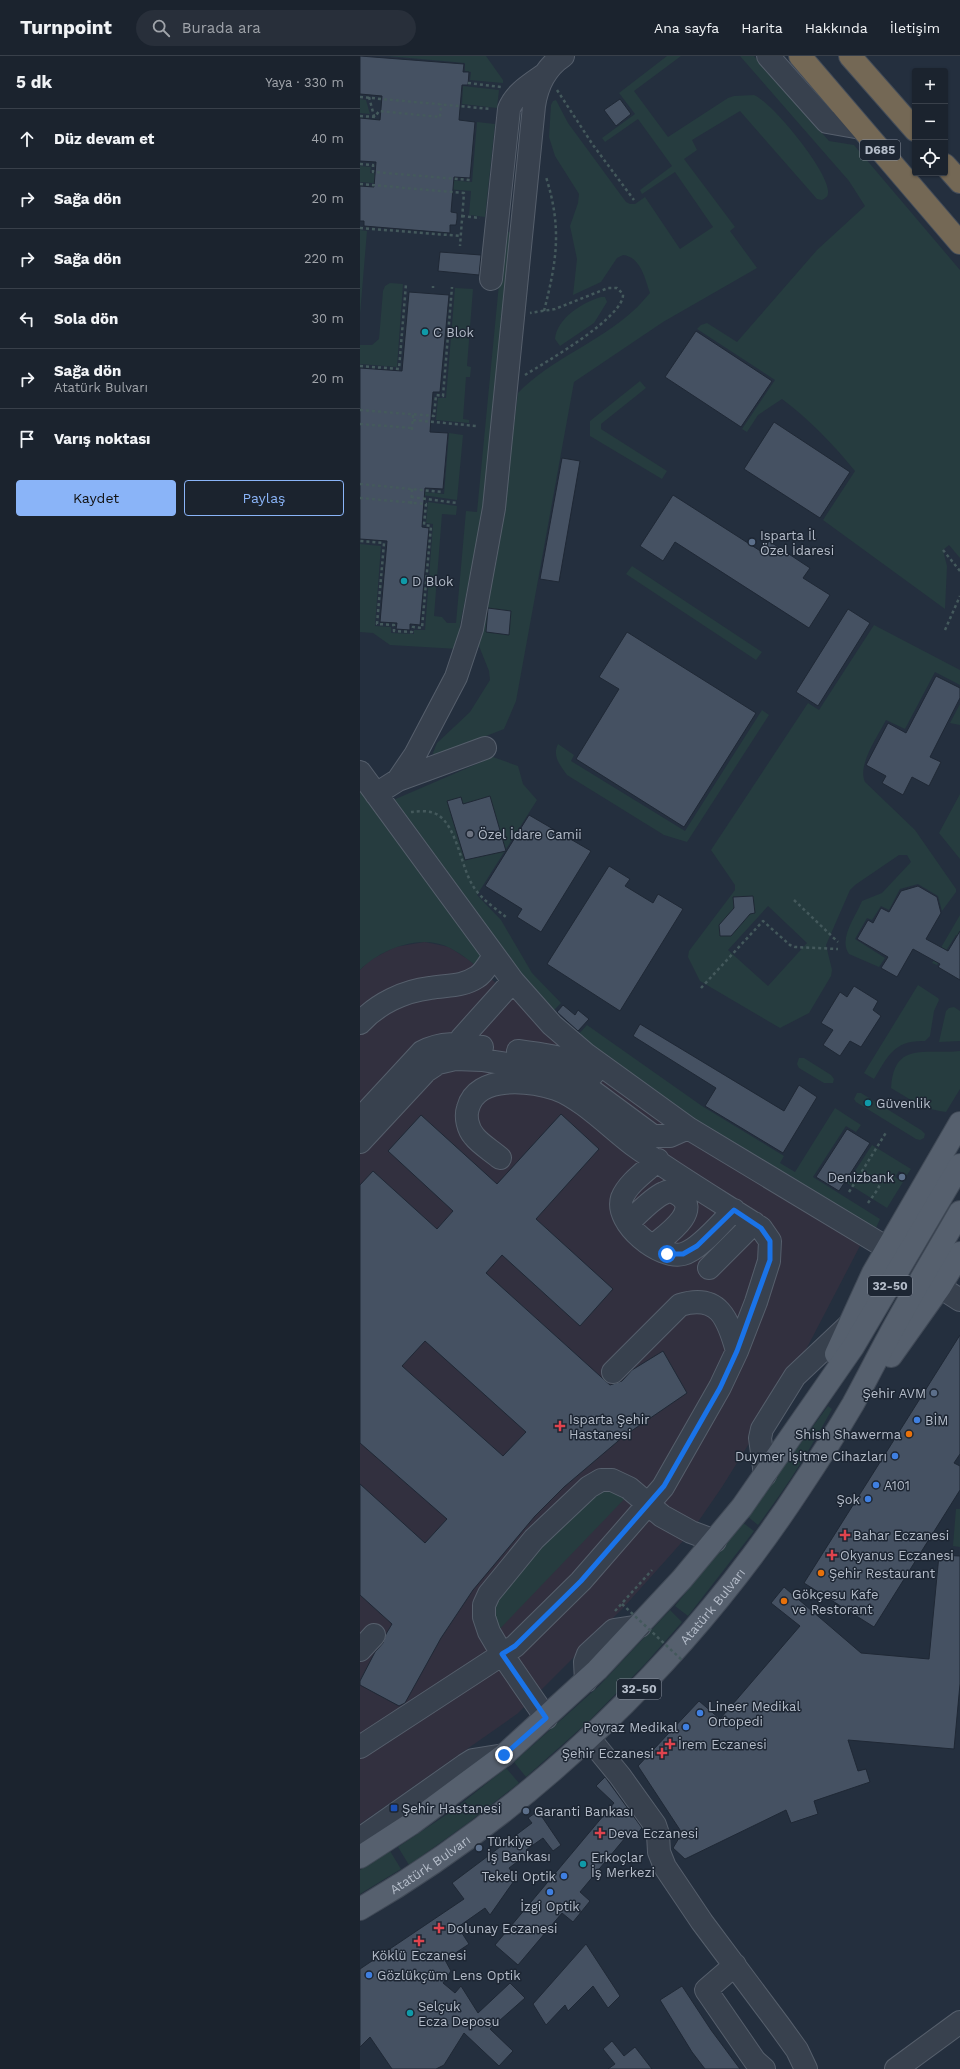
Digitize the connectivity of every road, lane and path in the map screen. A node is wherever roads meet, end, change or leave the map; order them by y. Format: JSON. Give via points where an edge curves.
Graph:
{"nodes":[{"id":1,"x":563,"y":56,"type":"edge"},
{"id":2,"x":768,"y":56,"type":"edge"},
{"id":3,"x":800,"y":56,"type":"edge"},
{"id":4,"x":850,"y":56,"type":"edge"},
{"id":5,"x":546,"y":73,"type":"junction"},
{"id":6,"x":468,"y":83,"type":"dead end"},
{"id":7,"x":500,"y":94,"type":"dead end"},
{"id":8,"x":360,"y":97,"type":"edge"},
{"id":9,"x":369,"y":97,"type":"junction"},
{"id":10,"x":441,"y":104,"type":"junction"},
{"id":11,"x":498,"y":110,"type":"dead end"},
{"id":12,"x":360,"y":116,"type":"edge"},
{"id":13,"x":375,"y":118,"type":"junction"},
{"id":14,"x":912,"y":127,"type":"edge"},
{"id":15,"x":861,"y":128,"type":"junction"},
{"id":16,"x":360,"y":164,"type":"edge"},
{"id":17,"x":544,"y":172,"type":"dead end"},
{"id":18,"x":470,"y":180,"type":"dead end"},
{"id":19,"x":360,"y":184,"type":"edge"},
{"id":20,"x":634,"y":200,"type":"dead end"},
{"id":21,"x":457,"y":219,"type":"dead end"},
{"id":22,"x":462,"y":219,"type":"junction"},
{"id":23,"x":360,"y":228,"type":"edge"},
{"id":24,"x":461,"y":236,"type":"junction"},
{"id":25,"x":960,"y":243,"type":"edge"},
{"id":26,"x":460,"y":246,"type":"dead end"},
{"id":27,"x":491,"y":279,"type":"dead end"},
{"id":28,"x":406,"y":284,"type":"dead end"},
{"id":29,"x":452,"y":287,"type":"dead end"},
{"id":30,"x":513,"y":312,"type":"junction"},
{"id":31,"x":544,"y":312,"type":"junction"},
{"id":32,"x":360,"y":366,"type":"edge"},
{"id":33,"x":506,"y":387,"type":"junction"},
{"id":34,"x":360,"y":410,"type":"edge"},
{"id":35,"x":413,"y":414,"type":"junction"},
{"id":36,"x":413,"y":420,"type":"junction"},
{"id":37,"x":360,"y":424,"type":"edge"},
{"id":38,"x":476,"y":426,"type":"dead end"},
{"id":39,"x":360,"y":484,"type":"edge"},
{"id":40,"x":412,"y":489,"type":"junction"},
{"id":41,"x":442,"y":492,"type":"dead end"},
{"id":42,"x":411,"y":497,"type":"junction"},
{"id":43,"x":360,"y":498,"type":"edge"},
{"id":44,"x":411,"y":503,"type":"junction"},
{"id":45,"x":457,"y":503,"type":"dead end"},
{"id":46,"x":360,"y":541,"type":"edge"},
{"id":47,"x":943,"y":550,"type":"dead end"},
{"id":48,"x":960,"y":571,"type":"edge"},
{"id":49,"x":960,"y":596,"type":"edge"},
{"id":50,"x":945,"y":630,"type":"dead end"},
{"id":51,"x":485,"y":748,"type":"dead end"},
{"id":52,"x":360,"y":772,"type":"edge"},
{"id":53,"x":398,"y":780,"type":"junction"},
{"id":54,"x":376,"y":794,"type":"junction"},
{"id":55,"x":406,"y":813,"type":"dead end"},
{"id":56,"x":794,"y":900,"type":"dead end"},
{"id":57,"x":506,"y":917,"type":"dead end"},
{"id":58,"x":838,"y":942,"type":"dead end"},
{"id":59,"x":838,"y":949,"type":"dead end"},
{"id":60,"x":494,"y":956,"type":"junction"},
{"id":61,"x":513,"y":981,"type":"junction"},
{"id":62,"x":702,"y":988,"type":"dead end"},
{"id":63,"x":360,"y":1023,"type":"edge"},
{"id":64,"x":461,"y":1039,"type":"dead end"},
{"id":65,"x":360,"y":1119,"type":"edge"},
{"id":66,"x":960,"y":1123,"type":"edge"},
{"id":67,"x":684,"y":1130,"type":"junction"},
{"id":68,"x":887,"y":1131,"type":"dead end"},
{"id":69,"x":360,"y":1142,"type":"edge"},
{"id":70,"x":500,"y":1158,"type":"dead end"},
{"id":71,"x":658,"y":1160,"type":"junction"},
{"id":72,"x":960,"y":1165,"type":"edge"},
{"id":73,"x":884,"y":1173,"type":"dead end"},
{"id":74,"x":849,"y":1192,"type":"dead end"},
{"id":75,"x":868,"y":1203,"type":"dead end"},
{"id":76,"x":734,"y":1210,"type":"junction"},
{"id":77,"x":960,"y":1212,"type":"edge"},
{"id":78,"x":628,"y":1223,"type":"junction"},
{"id":79,"x":754,"y":1223,"type":"junction"},
{"id":80,"x":653,"y":1246,"type":"junction"},
{"id":81,"x":887,"y":1248,"type":"junction"},
{"id":82,"x":960,"y":1253,"type":"edge"},
{"id":83,"x":709,"y":1268,"type":"dead end"},
{"id":84,"x":940,"y":1287,"type":"junction"},
{"id":85,"x":960,"y":1300,"type":"edge"},
{"id":86,"x":848,"y":1326,"type":"junction"},
{"id":87,"x":737,"y":1351,"type":"junction"},
{"id":88,"x":613,"y":1372,"type":"dead end"},
{"id":89,"x":814,"y":1403,"type":"junction"},
{"id":90,"x":852,"y":1404,"type":"junction"},
{"id":91,"x":765,"y":1475,"type":"junction"},
{"id":92,"x":648,"y":1504,"type":"junction"},
{"id":93,"x":715,"y":1541,"type":"junction"},
{"id":94,"x":652,"y":1570,"type":"dead end"},
{"id":95,"x":622,"y":1604,"type":"junction"},
{"id":96,"x":612,"y":1614,"type":"dead end"},
{"id":97,"x":502,"y":1654,"type":"junction"},
{"id":98,"x":683,"y":1661,"type":"dead end"},
{"id":99,"x":546,"y":1718,"type":"junction"},
{"id":100,"x":589,"y":1738,"type":"junction"},
{"id":101,"x":364,"y":1743,"type":"edge"},
{"id":102,"x":504,"y":1755,"type":"junction"},
{"id":103,"x":360,"y":1839,"type":"edge"},
{"id":104,"x":360,"y":1857,"type":"edge"},
{"id":105,"x":360,"y":1909,"type":"edge"},
{"id":106,"x":735,"y":1965,"type":"junction"},
{"id":107,"x":960,"y":2022,"type":"edge"},
{"id":108,"x":910,"y":2065,"type":"edge"},
{"id":109,"x":764,"y":2069,"type":"edge"},
{"id":110,"x":806,"y":2069,"type":"edge"}],
"edges":[{"from":1,"to":5,"type":"street"},
{"from":2,"to":15,"type":"street","via":[[827,122]]},
{"from":3,"to":15,"type":"highway","number":"D685"},
{"from":4,"to":14,"type":"highway","number":"D685"},
{"from":5,"to":20,"type":"path","via":[[593,145]]},
{"from":5,"to":27,"type":"street","via":[[520,93],[509,109]]},
{"from":5,"to":30,"type":"street","via":[[538,88],[534,106]]},
{"from":6,"to":7,"type":"path","via":[[501,86]]},
{"from":8,"to":9,"type":"path"},
{"from":9,"to":10,"type":"path"},
{"from":9,"to":13,"type":"path"},
{"from":10,"to":11,"type":"path"},
{"from":10,"to":13,"type":"path","via":[[440,118],[379,111]]},
{"from":12,"to":13,"type":"path"},
{"from":15,"to":25,"type":"highway","number":"D685"},
{"from":16,"to":18,"type":"path","via":[[373,165],[373,172]]},
{"from":17,"to":31,"type":"path","via":[[552,196],[557,231],[555,264]]},
{"from":19,"to":22,"type":"path","via":[[464,193]]},
{"from":21,"to":22,"type":"path"},
{"from":22,"to":24,"type":"path"},
{"from":23,"to":24,"type":"path"},
{"from":24,"to":26,"type":"path"},
{"from":28,"to":32,"type":"path","via":[[399,369]]},
{"from":29,"to":35,"type":"path","via":[[443,396],[436,395],[434,416]]},
{"from":30,"to":31,"type":"path"},
{"from":30,"to":33,"type":"street"},
{"from":31,"to":33,"type":"path","via":[[608,288],[617,288],[623,294],[622,301],[593,332]]},
{"from":33,"to":53,"type":"street","via":[[494,508],[472,630],[445,701]]},
{"from":34,"to":35,"type":"path"},
{"from":35,"to":36,"type":"path"},
{"from":36,"to":37,"type":"path","via":[[412,429]]},
{"from":36,"to":38,"type":"path"},
{"from":39,"to":40,"type":"path"},
{"from":40,"to":41,"type":"path"},
{"from":40,"to":42,"type":"path"},
{"from":42,"to":44,"type":"path"},
{"from":42,"to":45,"type":"path"},
{"from":43,"to":44,"type":"path"},
{"from":44,"to":46,"type":"path","via":[[426,504],[424,525],[431,526],[422,628],[412,627],[412,632],[394,631],[394,625],[377,624],[384,543]]},
{"from":47,"to":48,"type":"path"},
{"from":49,"to":50,"type":"path"},
{"from":51,"to":53,"type":"street"},
{"from":52,"to":54,"type":"street"},
{"from":53,"to":54,"type":"street"},
{"from":54,"to":60,"type":"street"},
{"from":55,"to":57,"type":"path","via":[[426,811],[439,815],[451,833],[473,887]]},
{"from":56,"to":58,"type":"path"},
{"from":59,"to":62,"type":"path","via":[[795,947],[763,920]]},
{"from":60,"to":61,"type":"street"},
{"from":60,"to":63,"type":"street","via":[[478,976],[463,984],[408,993],[374,1010]]},
{"from":61,"to":64,"type":"street"},
{"from":61,"to":67,"type":"street","via":[[568,1040]]},
{"from":65,"to":67,"type":"street","via":[[422,1052],[450,1043],[557,1056],[569,1060],[657,1121],[669,1128]]},
{"from":66,"to":81,"type":"main road"},
{"from":67,"to":69,"type":"street","via":[[670,1136],[653,1136],[584,1085],[557,1072],[482,1060],[455,1059],[438,1063],[426,1070]]},
{"from":67,"to":81,"type":"street"},
{"from":68,"to":74,"type":"path"},
{"from":70,"to":71,"type":"street","via":[[475,1137],[467,1120],[468,1106],[479,1090],[490,1084],[533,1083],[558,1090],[570,1097],[632,1144]]},
{"from":71,"to":76,"type":"street"},
{"from":71,"to":78,"type":"street","via":[[626,1190],[622,1200],[623,1214]]},
{"from":72,"to":89,"type":"main road","number":"32-50","via":[[868,1323]]},
{"from":73,"to":75,"type":"path","via":[[880,1185]]},
{"from":76,"to":79,"type":"street"},
{"from":76,"to":80,"type":"street","via":[[697,1246],[683,1254],[667,1254]]},
{"from":77,"to":90,"type":"main road","name":"Atatürk Bulvarı","number":"32-50"},
{"from":78,"to":80,"type":"street"},
{"from":78,"to":80,"type":"street","via":[[656,1197],[666,1192],[674,1192],[684,1199],[687,1205],[686,1214]]},
{"from":79,"to":83,"type":"street"},
{"from":79,"to":87,"type":"street","via":[[770,1241],[770,1260]]},
{"from":81,"to":86,"type":"main road"},
{"from":82,"to":84,"type":"main road"},
{"from":84,"to":85,"type":"street"},
{"from":84,"to":90,"type":"main road","via":[[899,1346]]},
{"from":86,"to":89,"type":"main road"},
{"from":86,"to":91,"type":"street","via":[[795,1376],[762,1429],[760,1438]]},
{"from":87,"to":88,"type":"street","via":[[729,1324],[718,1309],[706,1302],[694,1300],[680,1305]]},
{"from":87,"to":92,"type":"street","via":[[720,1388],[664,1486]]},
{"from":89,"to":91,"type":"main road","number":"32-50"},
{"from":90,"to":100,"type":"main road","name":"Atatürk Bulvarı","number":"32-50","via":[[800,1488],[720,1598],[634,1694]]},
{"from":91,"to":93,"type":"main road","number":"32-50"},
{"from":92,"to":93,"type":"street","via":[[662,1516],[691,1532]]},
{"from":92,"to":97,"type":"street","via":[[581,1581],[515,1646]]},
{"from":92,"to":97,"type":"street","via":[[628,1488],[612,1480],[601,1480],[589,1486],[534,1539],[489,1594],[484,1605],[484,1618],[489,1632]]},
{"from":93,"to":99,"type":"main road","number":"32-50","via":[[640,1626]]},
{"from":94,"to":95,"type":"path"},
{"from":95,"to":96,"type":"path"},
{"from":95,"to":98,"type":"path","bridge":true},
{"from":97,"to":99,"type":"street"},
{"from":97,"to":101,"type":"street"},
{"from":99,"to":102,"type":"main road","number":"32-50"},
{"from":100,"to":105,"type":"main road","name":"Atatürk Bulvarı","number":"32-50","via":[[484,1827],[412,1878]]},
{"from":100,"to":106,"type":"street","via":[[655,1825],[665,1867]]},
{"from":102,"to":103,"type":"street","via":[[474,1760],[465,1765]]},
{"from":102,"to":104,"type":"main road","number":"32-50","via":[[411,1824]]},
{"from":106,"to":109,"type":"street","via":[[706,1990],[755,2061]]},
{"from":106,"to":110,"type":"street","via":[[797,2050]]},
{"from":107,"to":108,"type":"street"}]}
